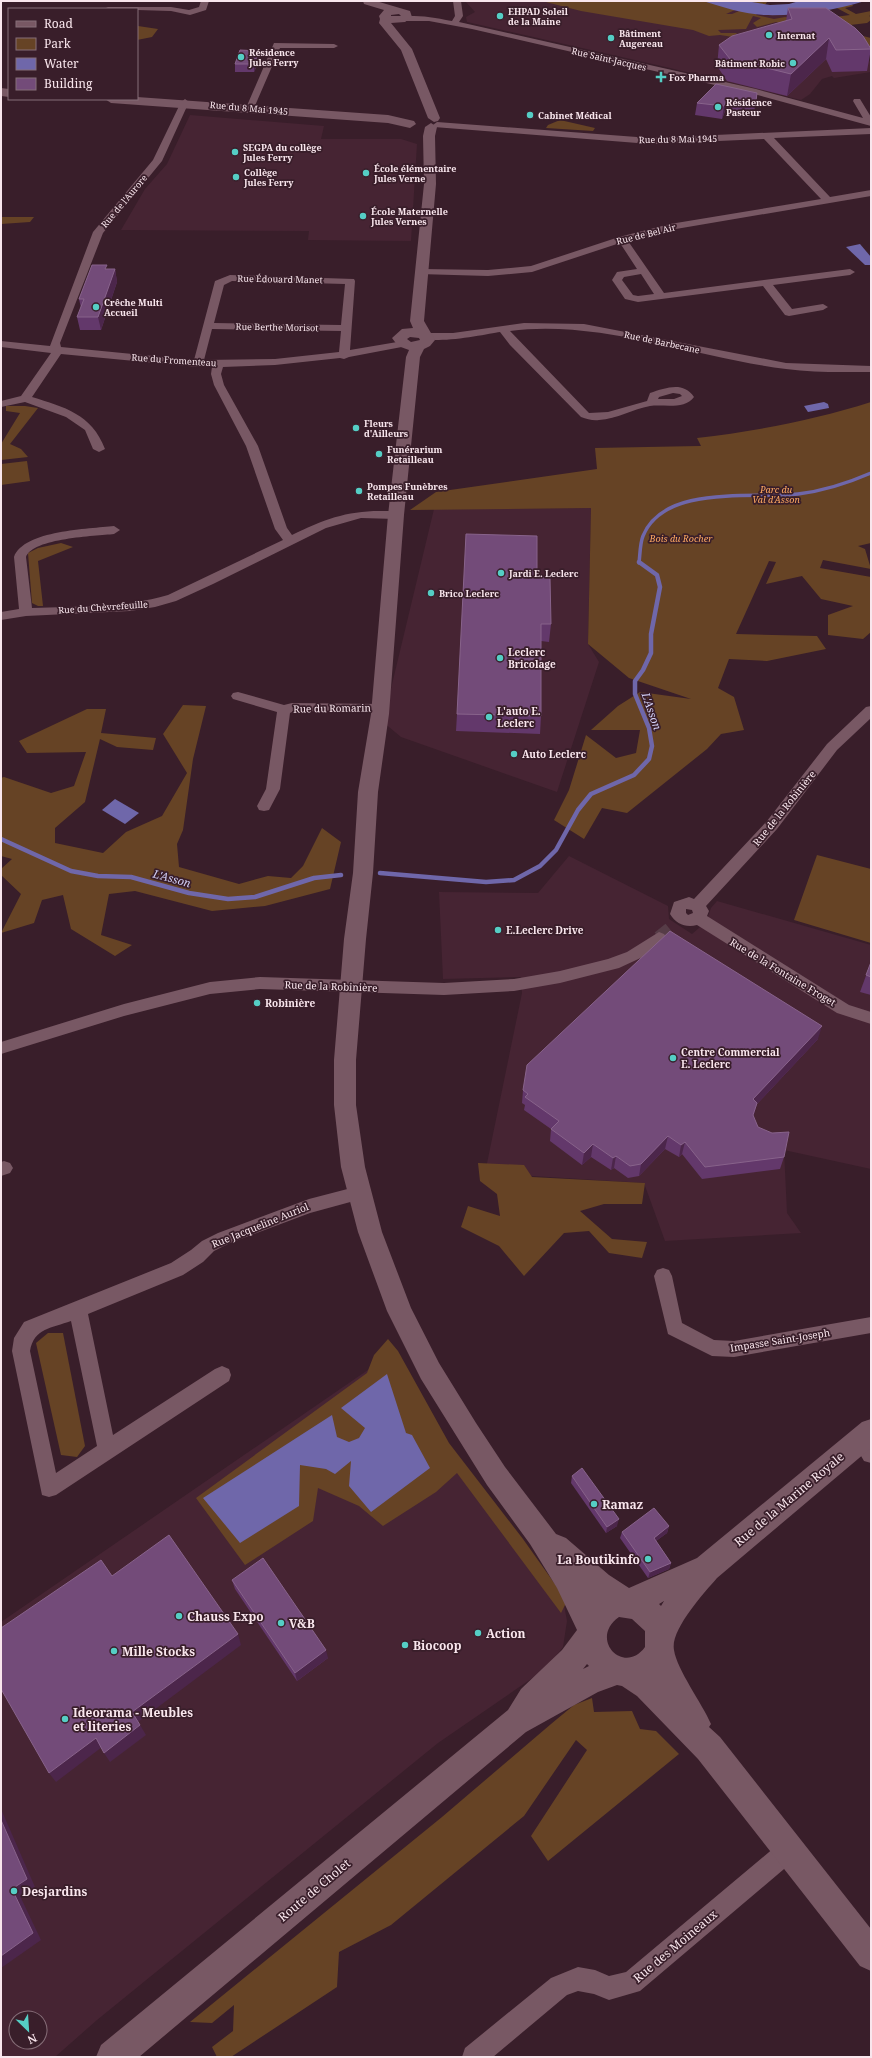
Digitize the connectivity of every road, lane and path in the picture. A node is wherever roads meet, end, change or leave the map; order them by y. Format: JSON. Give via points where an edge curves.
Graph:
{"nodes":[{"id":1,"x":206,"y":1,"type":"edge"},
{"id":2,"x":457,"y":1,"type":"edge"},
{"id":3,"x":367,"y":2,"type":"edge"},
{"id":4,"x":138,"y":9,"type":"edge"},
{"id":5,"x":401,"y":15,"type":"junction"},
{"id":6,"x":385,"y":18,"type":"junction"},
{"id":7,"x":454,"y":24,"type":"junction"},
{"id":8,"x":334,"y":46,"type":"dead end"},
{"id":9,"x":136,"y":100,"type":"edge"},
{"id":10,"x":857,"y":101,"type":"dead end"},
{"id":11,"x":185,"y":102,"type":"junction"},
{"id":12,"x":250,"y":108,"type":"junction"},
{"id":13,"x":424,"y":124,"type":"junction"},
{"id":14,"x":870,"y":129,"type":"edge"},
{"id":15,"x":766,"y":135,"type":"junction"},
{"id":16,"x":871,"y":193,"type":"edge"},
{"id":17,"x":827,"y":200,"type":"junction"},
{"id":18,"x":622,"y":239,"type":"junction"},
{"id":19,"x":644,"y":271,"type":"junction"},
{"id":20,"x":423,"y":272,"type":"junction"},
{"id":21,"x":850,"y":272,"type":"dead end"},
{"id":22,"x":766,"y":283,"type":"junction"},
{"id":23,"x":661,"y":296,"type":"junction"},
{"id":24,"x":823,"y":307,"type":"dead end"},
{"id":25,"x":208,"y":326,"type":"junction"},
{"id":26,"x":346,"y":328,"type":"junction"},
{"id":27,"x":503,"y":329,"type":"junction"},
{"id":28,"x":414,"y":339,"type":"junction"},
{"id":29,"x":1,"y":344,"type":"edge"},
{"id":30,"x":56,"y":349,"type":"junction"},
{"id":31,"x":344,"y":356,"type":"junction"},
{"id":32,"x":198,"y":364,"type":"junction"},
{"id":33,"x":218,"y":364,"type":"junction"},
{"id":34,"x":871,"y":369,"type":"edge"},
{"id":35,"x":25,"y":399,"type":"junction"},
{"id":36,"x":652,"y":403,"type":"dead end"},
{"id":37,"x":1,"y":404,"type":"edge"},
{"id":38,"x":99,"y":449,"type":"dead end"},
{"id":39,"x":396,"y":515,"type":"junction"},
{"id":40,"x":114,"y":530,"type":"dead end"},
{"id":41,"x":289,"y":541,"type":"junction"},
{"id":42,"x":26,"y":612,"type":"junction"},
{"id":43,"x":1,"y":616,"type":"edge"},
{"id":44,"x":238,"y":696,"type":"dead end"},
{"id":45,"x":380,"y":708,"type":"junction"},
{"id":46,"x":285,"y":710,"type":"junction"},
{"id":47,"x":871,"y":710,"type":"edge"},
{"id":48,"x":264,"y":806,"type":"dead end"},
{"id":49,"x":697,"y":912,"type":"junction"},
{"id":50,"x":678,"y":922,"type":"tunnel mouth"},
{"id":51,"x":659,"y":938,"type":"tunnel mouth"},
{"id":52,"x":871,"y":1018,"type":"edge"},
{"id":53,"x":1,"y":1048,"type":"edge"},
{"id":54,"x":360,"y":1193,"type":"junction"},
{"id":55,"x":663,"y":1276,"type":"dead end"},
{"id":56,"x":78,"y":1310,"type":"junction"},
{"id":57,"x":871,"y":1325,"type":"edge"},
{"id":58,"x":222,"y":1375,"type":"dead end"},
{"id":59,"x":868,"y":1441,"type":"edge"},
{"id":60,"x":107,"y":1450,"type":"junction"},
{"id":61,"x":540,"y":1534,"type":"junction"},
{"id":62,"x":707,"y":1568,"type":"junction"},
{"id":63,"x":627,"y":1602,"type":"junction"},
{"id":64,"x":592,"y":1634,"type":"junction"},
{"id":65,"x":660,"y":1642,"type":"junction"},
{"id":66,"x":623,"y":1672,"type":"junction"},
{"id":67,"x":516,"y":1722,"type":"junction"},
{"id":68,"x":709,"y":1748,"type":"junction"},
{"id":69,"x":789,"y":1850,"type":"junction"},
{"id":70,"x":871,"y":1955,"type":"edge"},
{"id":71,"x":113,"y":2057,"type":"edge"},
{"id":72,"x":474,"y":2057,"type":"edge"}],
"edges":[{"from":1,"to":4,"type":"street","via":[[203,8],[190,13],[171,9]]},
{"from":2,"to":7,"type":"street","via":[[459,16]]},
{"from":3,"to":5,"type":"main road"},
{"from":3,"to":6,"type":"main road"},
{"from":5,"to":6,"type":"main road"},
{"from":5,"to":6,"type":"main road"},
{"from":5,"to":7,"type":"street","name":"Rue Saint-Jacques"},
{"from":6,"to":13,"type":"main road","via":[[406,49],[428,105]]},
{"from":7,"to":14,"type":"street","name":"Rue Saint-Jacques","via":[[751,91]]},
{"from":8,"to":12,"type":"street","via":[[276,45]]},
{"from":9,"to":11,"type":"main road","name":"Rue du 8 Mai 1945"},
{"from":10,"to":14,"type":"street"},
{"from":11,"to":12,"type":"main road","name":"Rue du 8 Mai 1945"},
{"from":11,"to":30,"type":"street","name":"Rue de l'Aurore","via":[[157,161],[98,232],[55,343]]},
{"from":12,"to":13,"type":"main road","name":"Rue du 8 Mai 1945"},
{"from":13,"to":15,"type":"street","name":"Rue du 8 Mai 1945","via":[[650,141]]},
{"from":13,"to":20,"type":"main road","via":[[430,184]]},
{"from":14,"to":15,"type":"street","name":"Rue du 8 Mai 1945"},
{"from":15,"to":17,"type":"street"},
{"from":16,"to":17,"type":"street","name":"Rue de Bel Air"},
{"from":17,"to":18,"type":"street","name":"Rue de Bel Air","via":[[760,213],[692,222]]},
{"from":18,"to":19,"type":"street"},
{"from":18,"to":20,"type":"street","name":"Rue de Bel Air","via":[[532,269],[488,273]]},
{"from":19,"to":23,"type":"street"},
{"from":19,"to":23,"type":"street","via":[[621,274],[617,280],[629,297],[638,299]]},
{"from":20,"to":28,"type":"main road"},
{"from":21,"to":22,"type":"street"},
{"from":22,"to":23,"type":"street"},
{"from":22,"to":24,"type":"street","via":[[789,313]]},
{"from":25,"to":26,"type":"street","name":"Rue Berthe Morisot"},
{"from":25,"to":26,"type":"street","name":"Rue Édouard Manet","via":[[219,283],[224,279],[237,278],[350,281]]},
{"from":25,"to":32,"type":"street","name":"Rue Édouard Manet"},
{"from":26,"to":31,"type":"street","name":"Rue Édouard Manet"},
{"from":27,"to":28,"type":"street","name":"Rue de Barbecane"},
{"from":27,"to":34,"type":"street","name":"Rue de Barbecane","via":[[542,325],[584,327],[786,366]]},
{"from":27,"to":36,"type":"street","via":[[585,415],[597,418]]},
{"from":28,"to":31,"type":"street","name":"Rue du Fromenteau"},
{"from":28,"to":39,"type":"main road"},
{"from":29,"to":30,"type":"street","name":"Rue du Fromenteau"},
{"from":30,"to":32,"type":"street","name":"Rue du Fromenteau"},
{"from":30,"to":35,"type":"street","name":"Rue de l'Aurore","via":[[56,353]]},
{"from":31,"to":33,"type":"street","name":"Rue du Fromenteau"},
{"from":32,"to":33,"type":"street","name":"Rue du Fromenteau"},
{"from":33,"to":41,"type":"street","via":[[216,374],[219,384],[252,446],[281,529]]},
{"from":35,"to":37,"type":"street"},
{"from":35,"to":38,"type":"street","via":[[72,415],[94,432]]},
{"from":39,"to":41,"type":"street","name":"Rue du Chèvrefeuille","via":[[361,514],[340,518]]},
{"from":39,"to":45,"type":"main road"},
{"from":40,"to":42,"type":"street","via":[[54,538],[23,549],[20,562]]},
{"from":41,"to":42,"type":"street","name":"Rue du Chèvrefeuille","via":[[193,589],[151,604]]},
{"from":42,"to":43,"type":"street","name":"Rue du Chèvrefeuille"},
{"from":44,"to":46,"type":"street","name":"Rue du Romarin"},
{"from":45,"to":46,"type":"street","name":"Rue du Romarin","via":[[292,707]]},
{"from":45,"to":54,"type":"main road","via":[[368,792],[345,1060],[345,1105],[353,1167]]},
{"from":46,"to":48,"type":"street","name":"Rue du Romarin","via":[[282,716],[273,789]]},
{"from":47,"to":49,"type":"street","name":"Rue de la Robinière","via":[[832,747],[772,825]]},
{"from":49,"to":50,"type":"street","via":[[689,903],[679,906]]},
{"from":49,"to":52,"type":"street","name":"Rue de la Fontaine Froget","via":[[843,1009]]},
{"from":51,"to":53,"type":"street","name":"Rue de la Robinière","via":[[633,957],[614,964],[554,979],[520,984],[472,989],[292,984],[240,984],[206,988]]},
{"from":54,"to":56,"type":"street","name":"Rue Jacqueline Auriol","via":[[309,1206],[224,1238],[208,1246],[177,1269]]},
{"from":54,"to":61,"type":"main road","via":[[370,1232],[400,1311],[430,1371],[496,1476]]},
{"from":55,"to":57,"type":"street","name":"Impasse Saint-Joseph","via":[[674,1328],[712,1348],[734,1349]]},
{"from":56,"to":60,"type":"street"},
{"from":56,"to":60,"type":"street","name":"Rue Jacqueline Auriol","via":[[30,1328],[22,1338],[21,1351],[49,1488]]},
{"from":58,"to":60,"type":"street","name":"Rue Jacqueline Auriol"},
{"from":59,"to":62,"type":"main road","name":"Rue de la Marine Royale"},
{"from":61,"to":63,"type":"main road","via":[[598,1585]]},
{"from":61,"to":64,"type":"main road","via":[[585,1612]]},
{"from":62,"to":63,"type":"main road","name":"Rue de la Marine Royale"},
{"from":62,"to":65,"type":"main road","name":"Rue de la Marine Royale","via":[[688,1590]]},
{"from":63,"to":64,"type":"main road","via":[[615,1603],[600,1613],[594,1621]]},
{"from":63,"to":65,"type":"main road","via":[[640,1606],[649,1613],[656,1623]]},
{"from":64,"to":66,"type":"main road","via":[[599,1658],[607,1666]]},
{"from":64,"to":67,"type":"main road","name":"Route de Cholet","via":[[572,1660],[532,1699]]},
{"from":65,"to":66,"type":"main road","via":[[655,1659],[648,1666],[639,1671]]},
{"from":65,"to":68,"type":"main road","via":[[683,1702]]},
{"from":66,"to":67,"type":"main road","name":"Route de Cholet","via":[[591,1680]]},
{"from":66,"to":68,"type":"main road","via":[[647,1686]]},
{"from":67,"to":71,"type":"main road","name":"Route de Cholet"},
{"from":68,"to":69,"type":"main road"},
{"from":69,"to":70,"type":"main road"},
{"from":69,"to":72,"type":"street","name":"Rue des Moineaux","via":[[632,1983],[609,1988],[578,1979],[559,1986]]}]}
